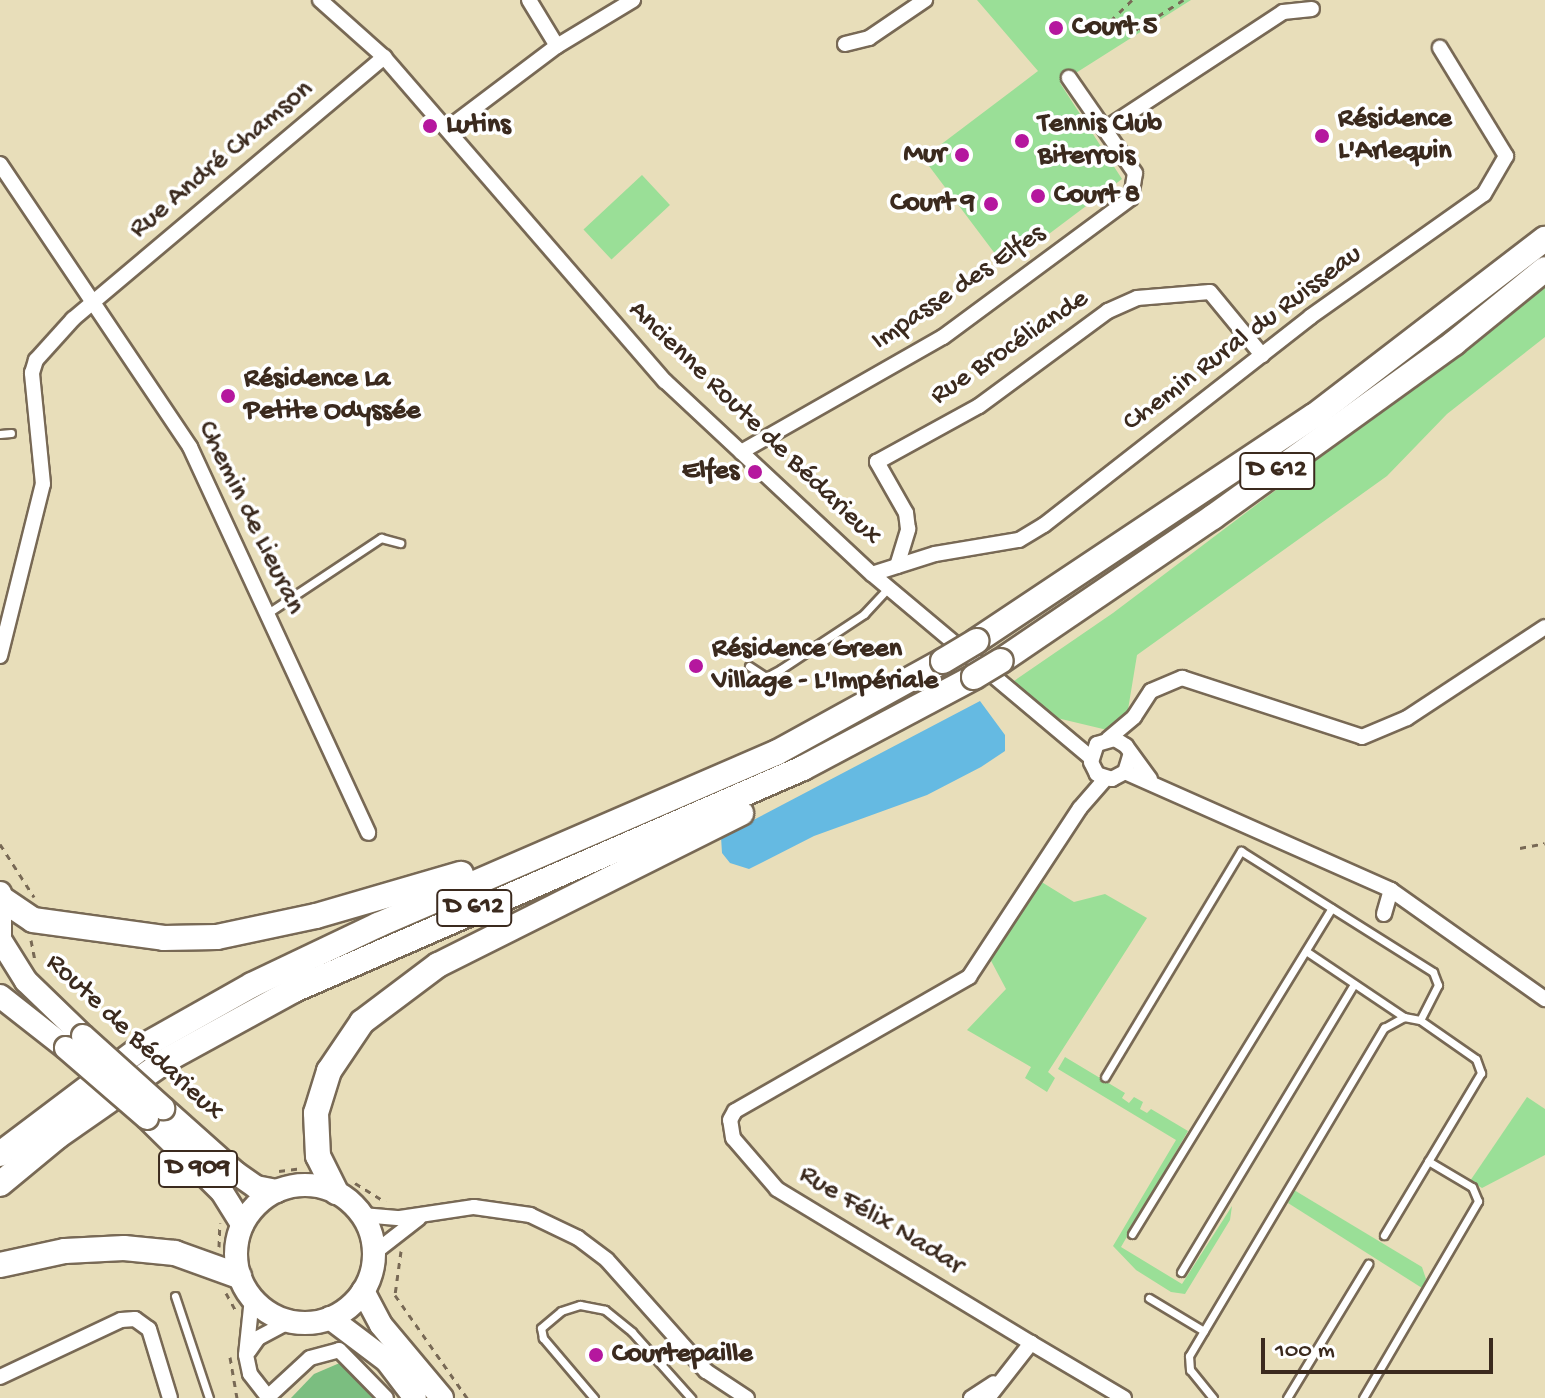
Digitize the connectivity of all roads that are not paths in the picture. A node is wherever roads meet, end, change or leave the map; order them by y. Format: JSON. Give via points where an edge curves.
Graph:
{"nodes":[{"id":1,"x":320,"y":0,"type":"edge"},
{"id":2,"x":529,"y":0,"type":"edge"},
{"id":3,"x":633,"y":0,"type":"edge"},
{"id":4,"x":925,"y":0,"type":"edge"},
{"id":5,"x":1312,"y":9,"type":"dead end"},
{"id":6,"x":845,"y":44,"type":"dead end"},
{"id":7,"x":557,"y":46,"type":"junction"},
{"id":8,"x":1440,"y":48,"type":"dead end"},
{"id":9,"x":384,"y":57,"type":"junction"},
{"id":10,"x":1069,"y":78,"type":"dead end"},
{"id":11,"x":448,"y":128,"type":"junction"},
{"id":12,"x":1105,"y":129,"type":"junction"},
{"id":13,"x":0,"y":164,"type":"edge"},
{"id":14,"x":1545,"y":239,"type":"edge"},
{"id":15,"x":1545,"y":269,"type":"edge"},
{"id":16,"x":94,"y":303,"type":"junction"},
{"id":17,"x":1262,"y":355,"type":"junction"},
{"id":18,"x":11,"y":433,"type":"dead end"},
{"id":19,"x":0,"y":434,"type":"edge"},
{"id":20,"x":741,"y":452,"type":"junction"},
{"id":21,"x":400,"y":543,"type":"dead end"},
{"id":22,"x":897,"y":566,"type":"junction"},
{"id":23,"x":872,"y":574,"type":"junction"},
{"id":24,"x":888,"y":588,"type":"junction"},
{"id":25,"x":268,"y":613,"type":"junction"},
{"id":26,"x":1545,"y":627,"type":"edge"},
{"id":27,"x":0,"y":656,"type":"edge"},
{"id":28,"x":749,"y":666,"type":"dead end"},
{"id":29,"x":949,"y":692,"type":"junction"},
{"id":30,"x":1134,"y":717,"type":"junction"},
{"id":31,"x":1046,"y":720,"type":"junction"},
{"id":32,"x":1104,"y":740,"type":"junction"},
{"id":33,"x":1128,"y":751,"type":"junction"},
{"id":34,"x":1091,"y":762,"type":"junction"},
{"id":35,"x":1125,"y":772,"type":"junction"},
{"id":36,"x":1106,"y":778,"type":"junction"},
{"id":37,"x":1151,"y":780,"type":"junction"},
{"id":38,"x":1080,"y":808,"type":"junction"},
{"id":39,"x":604,"y":829,"type":"junction"},
{"id":40,"x":368,"y":833,"type":"dead end"},
{"id":41,"x":1391,"y":890,"type":"junction"},
{"id":42,"x":1,"y":896,"type":"edge"},
{"id":43,"x":1332,"y":908,"type":"junction"},
{"id":44,"x":1384,"y":914,"type":"joint"},
{"id":45,"x":1373,"y":934,"type":"junction"},
{"id":46,"x":1,"y":942,"type":"edge"},
{"id":47,"x":1306,"y":951,"type":"junction"},
{"id":48,"x":1354,"y":984,"type":"junction"},
{"id":49,"x":0,"y":996,"type":"edge"},
{"id":50,"x":1545,"y":999,"type":"edge"},
{"id":51,"x":1404,"y":1017,"type":"junction"},
{"id":52,"x":1420,"y":1020,"type":"junction"},
{"id":53,"x":74,"y":1042,"type":"junction"},
{"id":54,"x":1105,"y":1077,"type":"dead end"},
{"id":55,"x":155,"y":1113,"type":"junction"},
{"id":56,"x":0,"y":1154,"type":"edge"},
{"id":57,"x":1428,"y":1161,"type":"junction"},
{"id":58,"x":272,"y":1182,"type":"junction"},
{"id":59,"x":0,"y":1184,"type":"edge"},
{"id":60,"x":336,"y":1192,"type":"junction"},
{"id":61,"x":362,"y":1215,"type":"junction"},
{"id":62,"x":402,"y":1223,"type":"junction"},
{"id":63,"x":242,"y":1224,"type":"junction"},
{"id":64,"x":1132,"y":1234,"type":"dead end"},
{"id":65,"x":1384,"y":1235,"type":"dead end"},
{"id":66,"x":374,"y":1253,"type":"junction"},
{"id":67,"x":1368,"y":1264,"type":"dead end"},
{"id":68,"x":0,"y":1265,"type":"edge"},
{"id":69,"x":1181,"y":1272,"type":"dead end"},
{"id":70,"x":239,"y":1276,"type":"junction"},
{"id":71,"x":363,"y":1291,"type":"junction"},
{"id":72,"x":175,"y":1296,"type":"dead end"},
{"id":73,"x":252,"y":1298,"type":"junction"},
{"id":74,"x":1149,"y":1298,"type":"dead end"},
{"id":75,"x":330,"y":1318,"type":"junction"},
{"id":76,"x":290,"y":1321,"type":"junction"},
{"id":77,"x":1204,"y":1331,"type":"junction"},
{"id":78,"x":681,"y":1343,"type":"junction"},
{"id":79,"x":1031,"y":1343,"type":"junction"},
{"id":80,"x":246,"y":1355,"type":"junction"},
{"id":81,"x":663,"y":1362,"type":"junction"},
{"id":82,"x":0,"y":1377,"type":"edge"},
{"id":83,"x":1001,"y":1378,"type":"junction"},
{"id":84,"x":270,"y":1397,"type":"edge"},
{"id":85,"x":170,"y":1398,"type":"edge"},
{"id":86,"x":209,"y":1398,"type":"edge"},
{"id":87,"x":386,"y":1398,"type":"edge"},
{"id":88,"x":415,"y":1398,"type":"edge"},
{"id":89,"x":442,"y":1398,"type":"edge"},
{"id":90,"x":594,"y":1398,"type":"edge"},
{"id":91,"x":691,"y":1398,"type":"edge"},
{"id":92,"x":747,"y":1398,"type":"edge"},
{"id":93,"x":971,"y":1398,"type":"edge"},
{"id":94,"x":988,"y":1398,"type":"edge"},
{"id":95,"x":1124,"y":1398,"type":"edge"},
{"id":96,"x":1213,"y":1398,"type":"edge"},
{"id":97,"x":1287,"y":1398,"type":"edge"},
{"id":98,"x":1363,"y":1398,"type":"edge"}],
"edges":[{"from":1,"to":9,"type":"street","name":"Ancienne Route de Bédarieux"},
{"from":2,"to":7,"type":"street"},
{"from":3,"to":7,"type":"street"},
{"from":4,"to":6,"type":"street","via":[[869,38]]},
{"from":5,"to":12,"type":"street","via":[[1283,12]]},
{"from":7,"to":11,"type":"street"},
{"from":8,"to":17,"type":"street","name":"Chemin Rural du Ruisseau","via":[[1506,156],[1496,180],[1484,194]]},
{"from":9,"to":11,"type":"street","name":"Ancienne Route de Bédarieux"},
{"from":9,"to":16,"type":"street","name":"Rue André Chamson"},
{"from":10,"to":12,"type":"street","name":"Impasse des Elfes"},
{"from":11,"to":20,"type":"street","name":"Ancienne Route de Bédarieux","via":[[600,310]]},
{"from":12,"to":20,"type":"street","name":"Impasse des Elfes","via":[[1135,173],[1131,198],[943,337]]},
{"from":13,"to":16,"type":"street","name":"Chemin de Lieuran","via":[[53,250]]},
{"from":14,"to":39,"type":"highway","number":"D 612","bridge":true,"via":[[1340,398],[976,641],[804,740]]},
{"from":15,"to":29,"type":"highway","number":"D 612","bridge":true,"via":[[1288,463]]},
{"from":16,"to":25,"type":"street","name":"Chemin de Lieuran","via":[[190,447]]},
{"from":16,"to":27,"type":"street","name":"Rue André Chamson","via":[[46,345],[32,373],[43,484]]},
{"from":17,"to":22,"type":"street","name":"Chemin Rural du Ruisseau","via":[[1019,540]]},
{"from":17,"to":22,"type":"street","name":"Rue Brocéliande","via":[[1210,292],[1137,298],[1108,311],[979,406],[877,462],[906,513],[908,529]]},
{"from":18,"to":19,"type":"lane"},
{"from":20,"to":23,"type":"street","name":"Ancienne Route de Bédarieux"},
{"from":21,"to":25,"type":"lane","via":[[381,538]]},
{"from":22,"to":23,"type":"street","name":"Chemin Rural du Ruisseau"},
{"from":23,"to":24,"type":"street","name":"Ancienne Route de Bédarieux"},
{"from":24,"to":28,"type":"lane","via":[[864,614],[781,669],[766,677]]},
{"from":24,"to":31,"type":"street","name":"Ancienne Route de Bédarieux"},
{"from":25,"to":40,"type":"street","name":"Chemin de Lieuran"},
{"from":26,"to":30,"type":"street","via":[[1407,718],[1362,737],[1182,678],[1151,691]]},
{"from":29,"to":59,"type":"highway","number":"D 612","via":[[748,793],[294,990],[170,1058],[58,1136]]},
{"from":29,"to":60,"type":"highway","via":[[886,740],[405,986],[350,1036],[325,1080],[314,1133]]},
{"from":30,"to":32,"type":"street"},
{"from":30,"to":33,"type":"street"},
{"from":31,"to":32,"type":"street","name":"Ancienne Route de Bédarieux","via":[[1077,736]]},
{"from":31,"to":34,"type":"street","name":"Ancienne Route de Bédarieux"},
{"from":32,"to":33,"type":"street","name":"Ancienne Route de Bédarieux"},
{"from":32,"to":34,"type":"street"},
{"from":33,"to":35,"type":"street"},
{"from":33,"to":37,"type":"street"},
{"from":34,"to":36,"type":"street","name":"Ancienne Route de Bédarieux"},
{"from":34,"to":38,"type":"street"},
{"from":35,"to":36,"type":"street"},
{"from":35,"to":37,"type":"street"},
{"from":36,"to":38,"type":"street"},
{"from":37,"to":41,"type":"street"},
{"from":38,"to":79,"type":"street","name":"Rue Félix Nadar","via":[[969,977],[735,1111],[730,1120],[733,1138],[777,1189]]},
{"from":39,"to":42,"type":"highway","via":[[409,890],[217,937],[151,937],[33,920]]},
{"from":39,"to":56,"type":"highway","number":"D 612","via":[[252,985],[142,1047]]},
{"from":41,"to":44,"type":"street"},
{"from":41,"to":50,"type":"street"},
{"from":42,"to":46,"type":"main road"},
{"from":43,"to":45,"type":"lane"},
{"from":43,"to":47,"type":"lane"},
{"from":43,"to":54,"type":"lane","via":[[1241,851]]},
{"from":44,"to":45,"type":"lane"},
{"from":45,"to":52,"type":"lane","via":[[1433,972],[1438,985]]},
{"from":46,"to":53,"type":"main road","name":"Route de Bédarieux","number":"D 909"},
{"from":47,"to":48,"type":"lane"},
{"from":47,"to":64,"type":"lane"},
{"from":48,"to":51,"type":"lane"},
{"from":48,"to":69,"type":"lane"},
{"from":49,"to":53,"type":"main road","name":"Route de Bédarieux","number":"D 909"},
{"from":51,"to":52,"type":"lane"},
{"from":51,"to":77,"type":"lane","via":[[1384,1028]]},
{"from":52,"to":57,"type":"lane","via":[[1476,1059],[1481,1073]]},
{"from":53,"to":55,"type":"main road","name":"Route de Bédarieux","number":"D 909","bridge":true},
{"from":55,"to":58,"type":"main road","name":"Route de Bédarieux","number":"D 909","via":[[256,1187]]},
{"from":55,"to":63,"type":"main road","name":"Route de Bédarieux","number":"D 909"},
{"from":57,"to":65,"type":"lane"},
{"from":57,"to":98,"type":"lane","via":[[1472,1187],[1478,1201]]},
{"from":58,"to":60,"type":"main road"},
{"from":58,"to":63,"type":"main road"},
{"from":60,"to":61,"type":"main road"},
{"from":61,"to":62,"type":"street"},
{"from":61,"to":66,"type":"main road"},
{"from":62,"to":66,"type":"street"},
{"from":62,"to":78,"type":"street","via":[[474,1207],[530,1215],[578,1238],[607,1260]]},
{"from":63,"to":70,"type":"main road"},
{"from":66,"to":71,"type":"main road"},
{"from":67,"to":97,"type":"lane"},
{"from":68,"to":70,"type":"highway","via":[[65,1251],[124,1248],[175,1253]]},
{"from":70,"to":73,"type":"main road"},
{"from":71,"to":75,"type":"main road"},
{"from":71,"to":89,"type":"main road","via":[[381,1325]]},
{"from":72,"to":86,"type":"lane"},
{"from":73,"to":76,"type":"main road"},
{"from":73,"to":80,"type":"street"},
{"from":74,"to":77,"type":"lane"},
{"from":75,"to":76,"type":"main road"},
{"from":75,"to":88,"type":"main road","via":[[387,1361]]},
{"from":76,"to":80,"type":"street","via":[[258,1338]]},
{"from":77,"to":96,"type":"lane","via":[[1188,1362]]},
{"from":78,"to":81,"type":"lane"},
{"from":78,"to":92,"type":"street","via":[[706,1371]]},
{"from":79,"to":83,"type":"street"},
{"from":79,"to":95,"type":"street","name":"Rue Félix Nadar"},
{"from":80,"to":84,"type":"street","via":[[250,1374]]},
{"from":81,"to":90,"type":"lane","via":[[605,1310],[580,1305],[561,1311],[541,1328],[543,1338]]},
{"from":81,"to":91,"type":"lane"},
{"from":82,"to":85,"type":"street","via":[[121,1320],[135,1319],[149,1329]]},
{"from":83,"to":93,"type":"street"},
{"from":83,"to":94,"type":"street"},
{"from":84,"to":87,"type":"street","via":[[310,1358],[339,1350]]}]}
